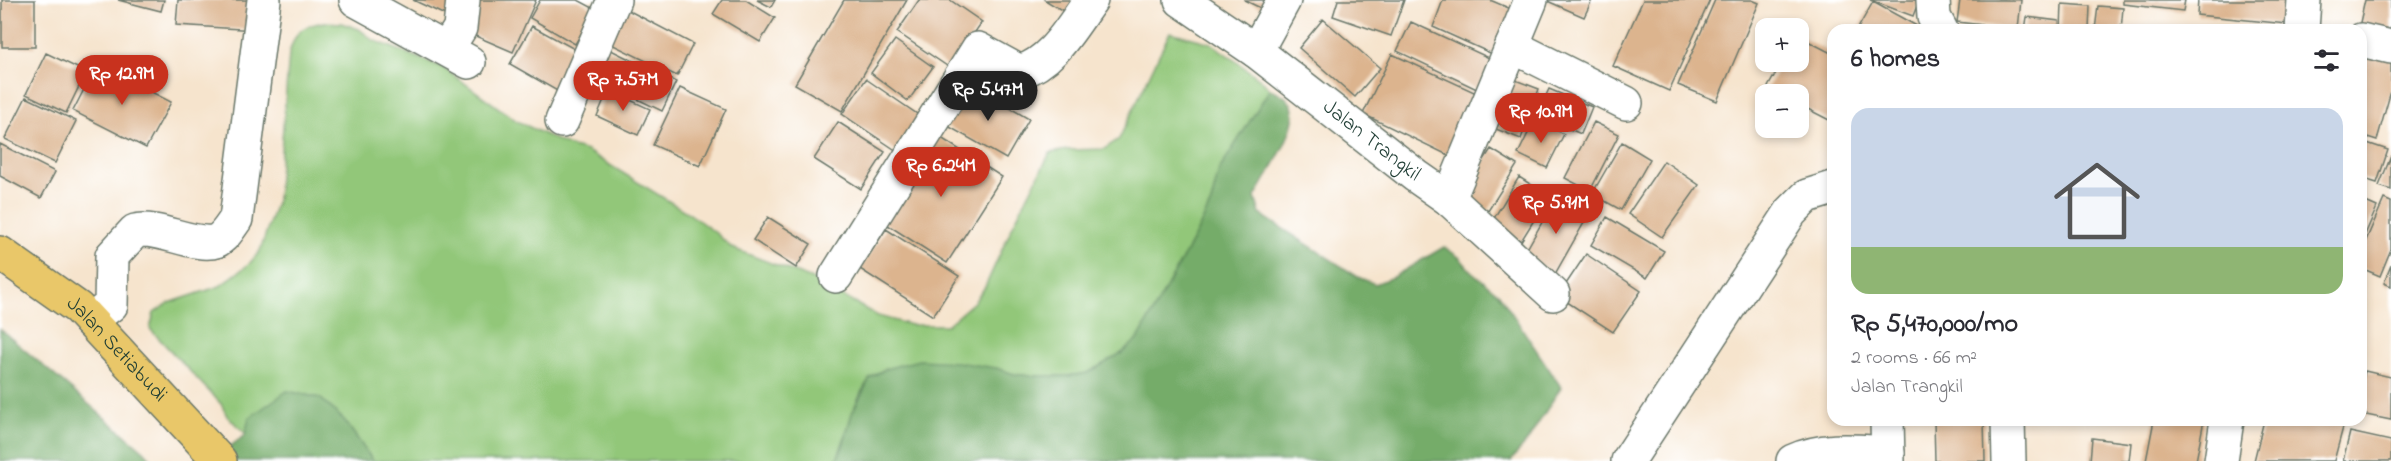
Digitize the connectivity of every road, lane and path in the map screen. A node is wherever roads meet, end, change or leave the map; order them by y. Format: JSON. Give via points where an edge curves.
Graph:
{"nodes":[{"id":1,"x":264,"y":0,"type":"edge"},
{"id":2,"x":356,"y":0,"type":"edge"},
{"id":3,"x":463,"y":0,"type":"edge"},
{"id":4,"x":614,"y":0,"type":"edge"},
{"id":5,"x":1091,"y":0,"type":"edge"},
{"id":6,"x":1181,"y":0,"type":"edge"},
{"id":7,"x":1284,"y":0,"type":"edge"},
{"id":8,"x":1531,"y":0,"type":"edge"},
{"id":9,"x":1933,"y":0,"type":"edge"},
{"id":10,"x":1938,"y":24,"type":"edge"},
{"id":11,"x":2367,"y":41,"type":"edge"},
{"id":12,"x":1512,"y":46,"type":"junction"},
{"id":13,"x":2391,"y":47,"type":"edge"},
{"id":14,"x":1256,"y":51,"type":"junction"},
{"id":15,"x":1626,"y":103,"type":"dead end"},
{"id":16,"x":562,"y":121,"type":"dead end"},
{"id":17,"x":1827,"y":190,"type":"edge"},
{"id":18,"x":1449,"y":199,"type":"junction"},
{"id":19,"x":0,"y":253,"type":"edge"},
{"id":20,"x":836,"y":276,"type":"dead end"},
{"id":21,"x":1553,"y":294,"type":"dead end"},
{"id":22,"x":90,"y":321,"type":"junction"},
{"id":23,"x":1887,"y":426,"type":"edge"},
{"id":24,"x":2008,"y":426,"type":"edge"},
{"id":25,"x":2225,"y":426,"type":"edge"},
{"id":26,"x":1888,"y":457,"type":"edge"},
{"id":27,"x":220,"y":461,"type":"edge"},
{"id":28,"x":1628,"y":461,"type":"edge"},
{"id":29,"x":1793,"y":461,"type":"edge"},
{"id":30,"x":2008,"y":461,"type":"edge"},
{"id":31,"x":2221,"y":461,"type":"edge"}],
"edges":[{"from":1,"to":22,"type":"street","via":[[236,219],[216,241],[135,231],[112,256],[111,305]]},
{"from":2,"to":3,"type":"street","via":[[458,56]]},
{"from":4,"to":16,"type":"street"},
{"from":5,"to":20,"type":"street","via":[[1049,56],[1035,67],[1020,72],[978,49]]},
{"from":6,"to":14,"type":"street","name":"Jalan Trangkil"},
{"from":7,"to":14,"type":"street"},
{"from":8,"to":12,"type":"street"},
{"from":9,"to":10,"type":"street"},
{"from":11,"to":13,"type":"street"},
{"from":12,"to":15,"type":"street"},
{"from":12,"to":18,"type":"street"},
{"from":14,"to":18,"type":"street","name":"Jalan Trangkil"},
{"from":17,"to":28,"type":"street","via":[[1807,196],[1791,213]]},
{"from":18,"to":21,"type":"street","name":"Jalan Trangkil"},
{"from":19,"to":22,"type":"highway","name":"Jalan Setiabudi","via":[[78,308]]},
{"from":22,"to":27,"type":"highway","name":"Jalan Setiabudi"},
{"from":23,"to":26,"type":"street"},
{"from":24,"to":30,"type":"street"},
{"from":25,"to":31,"type":"street"},
{"from":26,"to":29,"type":"street","via":[[1838,450]]}]}
